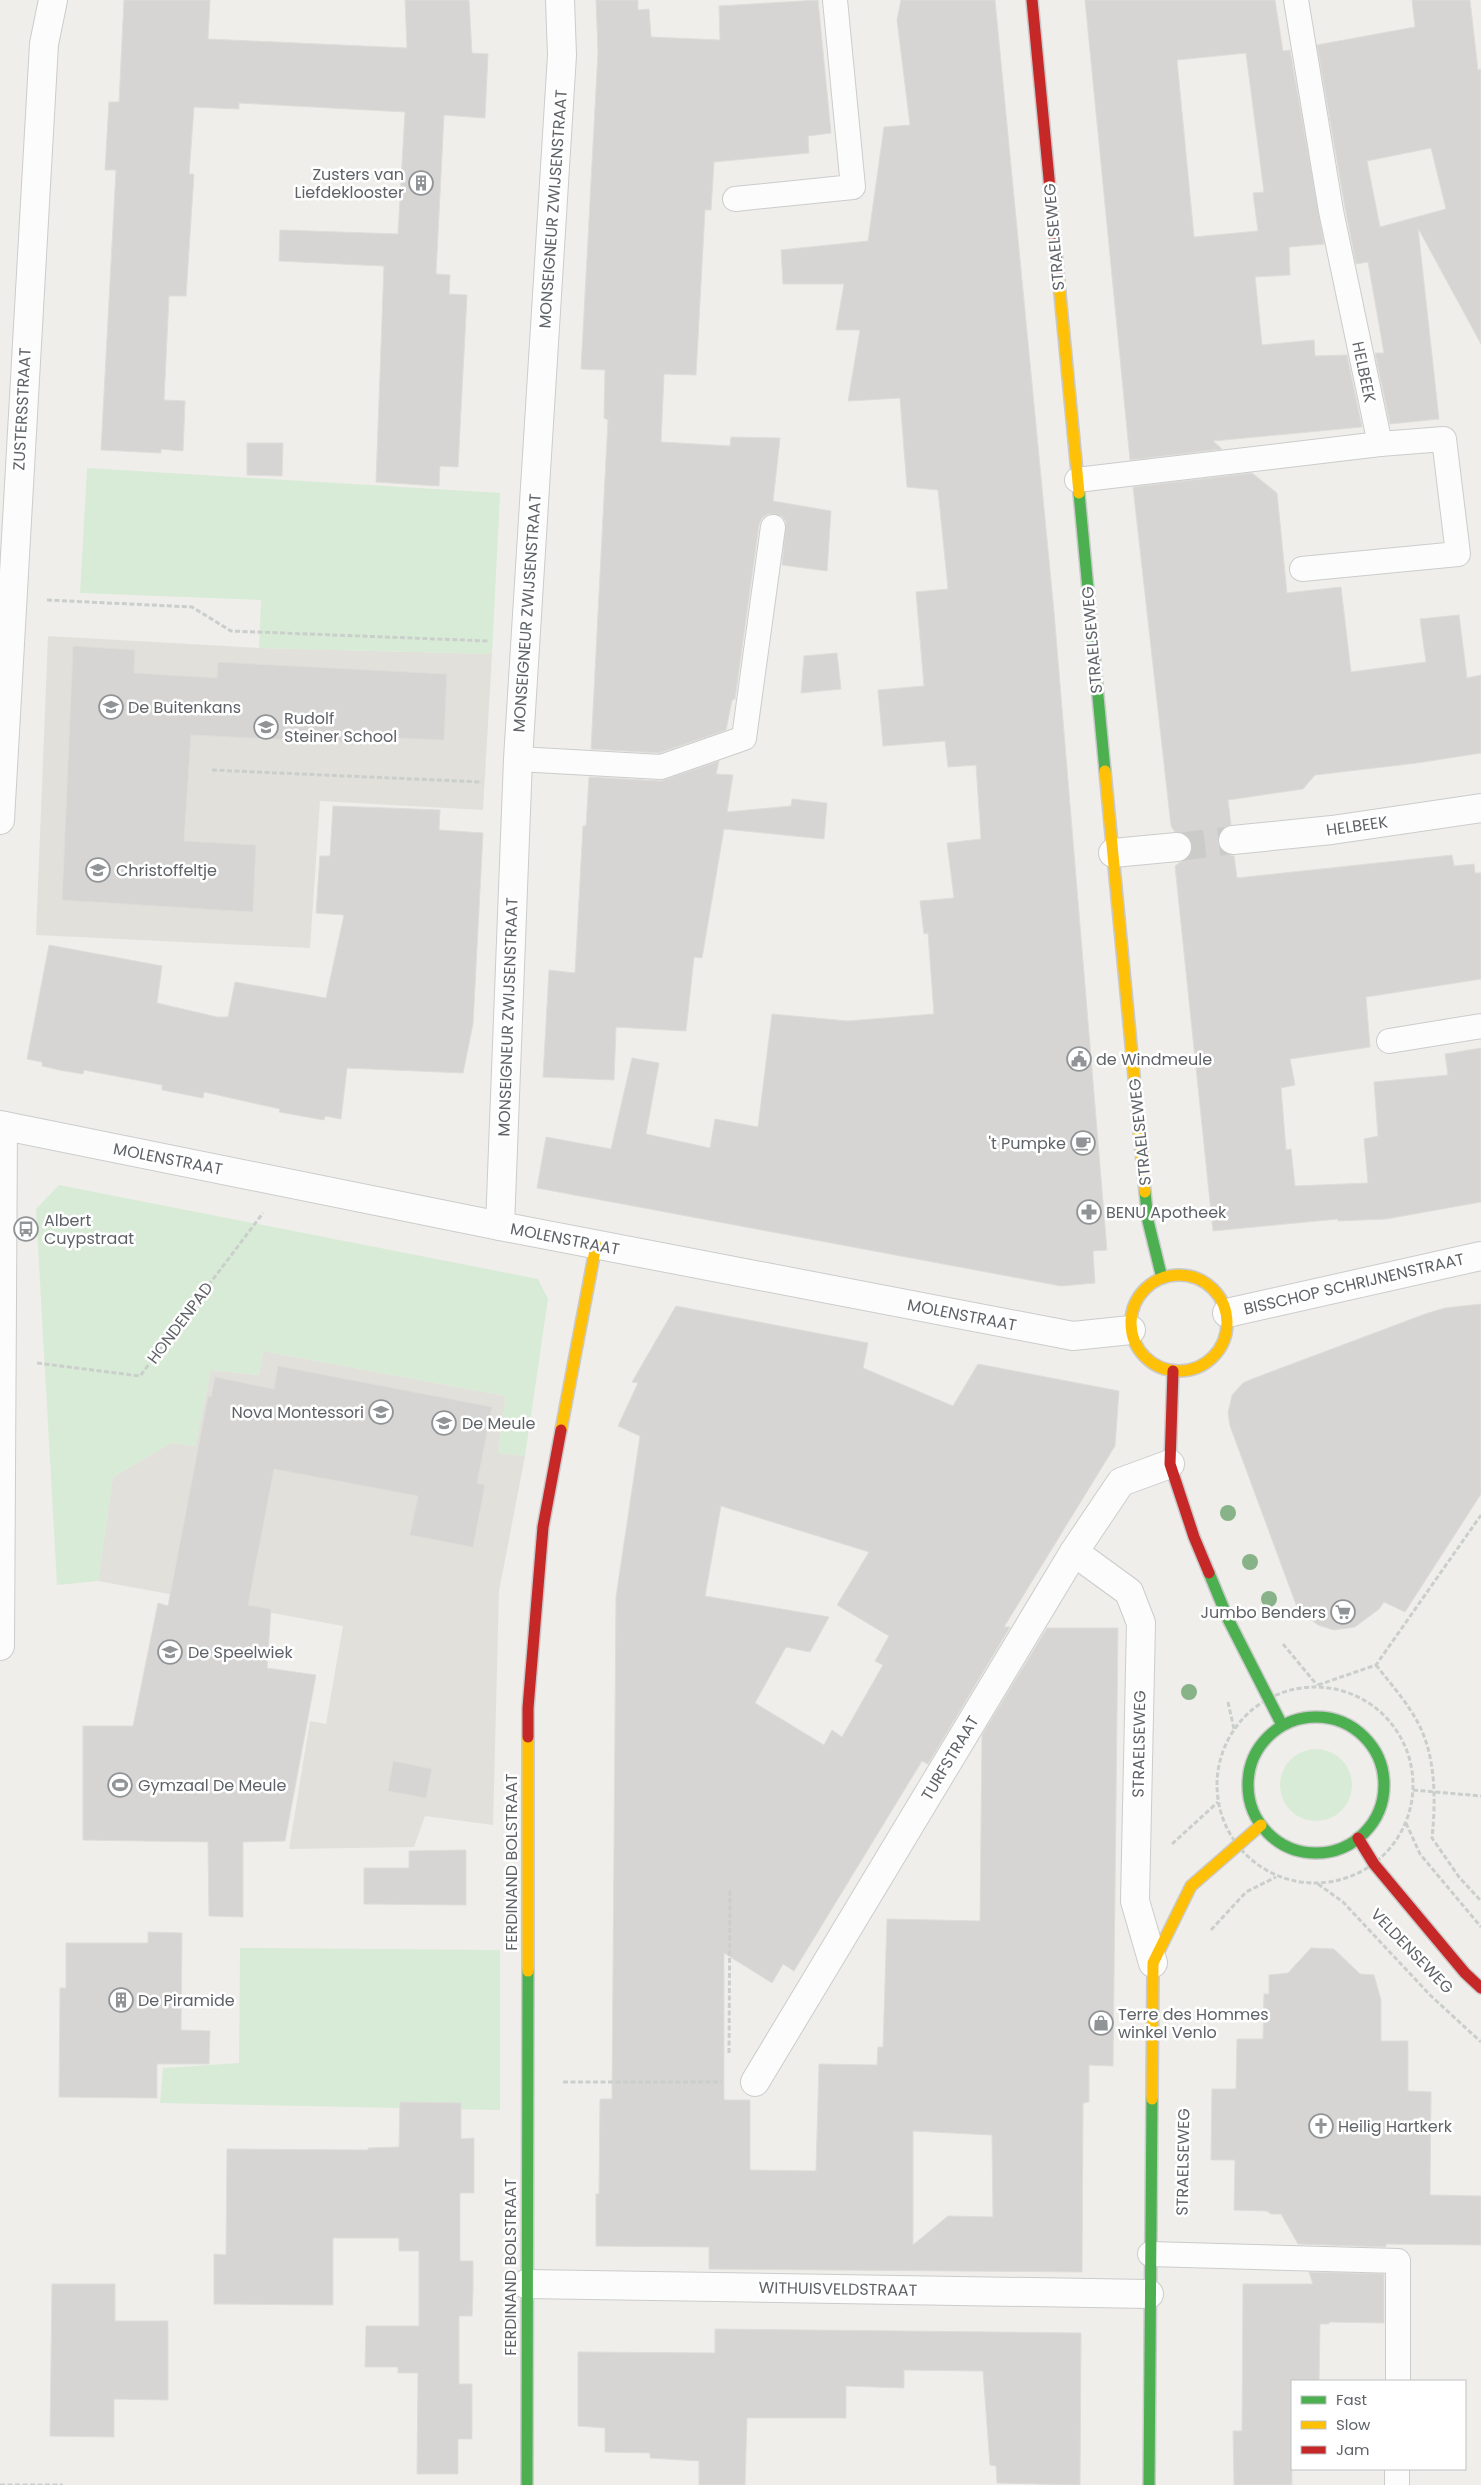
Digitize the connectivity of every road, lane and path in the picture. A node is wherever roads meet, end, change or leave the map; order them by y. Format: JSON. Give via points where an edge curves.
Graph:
{"nodes":[{"id":1,"x":53,"y":0,"type":"edge"},
{"id":2,"x":560,"y":0,"type":"edge"},
{"id":3,"x":834,"y":0,"type":"edge"},
{"id":4,"x":1032,"y":0,"type":"edge"},
{"id":5,"x":1296,"y":0,"type":"edge"},
{"id":6,"x":735,"y":199,"type":"dead end"},
{"id":7,"x":1380,"y":444,"type":"junction"},
{"id":8,"x":1077,"y":480,"type":"junction"},
{"id":9,"x":773,"y":527,"type":"dead end"},
{"id":10,"x":1302,"y":569,"type":"dead end"},
{"id":11,"x":12,"y":598,"type":"junction"},
{"id":12,"x":526,"y":643,"type":"junction"},
{"id":13,"x":212,"y":770,"type":"dead end"},
{"id":14,"x":518,"y":771,"type":"junction"},
{"id":15,"x":1481,"y":808,"type":"edge"},
{"id":16,"x":0,"y":820,"type":"edge"},
{"id":17,"x":1233,"y":840,"type":"tunnel mouth"},
{"id":18,"x":1176,"y":847,"type":"tunnel mouth"},
{"id":19,"x":1113,"y":853,"type":"junction"},
{"id":20,"x":1481,"y":1026,"type":"edge"},
{"id":21,"x":1389,"y":1041,"type":"dead end"},
{"id":22,"x":1,"y":1125,"type":"edge"},
{"id":23,"x":286,"y":1183,"type":"junction"},
{"id":24,"x":500,"y":1226,"type":"junction"},
{"id":25,"x":596,"y":1245,"type":"junction"},
{"id":26,"x":1481,"y":1256,"type":"edge"},
{"id":27,"x":1162,"y":1278,"type":"junction"},
{"id":28,"x":1227,"y":1313,"type":"junction"},
{"id":29,"x":1131,"y":1330,"type":"junction"},
{"id":30,"x":1,"y":1358,"type":"edge"},
{"id":31,"x":1173,"y":1371,"type":"junction"},
{"id":32,"x":1170,"y":1464,"type":"junction"},
{"id":33,"x":1481,"y":1515,"type":"edge"},
{"id":34,"x":1074,"y":1552,"type":"junction"},
{"id":35,"x":0,"y":1646,"type":"edge"},
{"id":36,"x":1376,"y":1665,"type":"junction"},
{"id":37,"x":1282,"y":1725,"type":"junction"},
{"id":38,"x":1234,"y":1729,"type":"dead end"},
{"id":39,"x":1413,"y":1790,"type":"junction"},
{"id":40,"x":1434,"y":1792,"type":"junction"},
{"id":41,"x":1481,"y":1796,"type":"edge"},
{"id":42,"x":1218,"y":1802,"type":"dead end"},
{"id":43,"x":1406,"y":1823,"type":"junction"},
{"id":44,"x":1261,"y":1825,"type":"junction"},
{"id":45,"x":1358,"y":1838,"type":"junction"},
{"id":46,"x":1374,"y":1864,"type":"junction"},
{"id":47,"x":1317,"y":1884,"type":"junction"},
{"id":48,"x":730,"y":1888,"type":"dead end"},
{"id":49,"x":1481,"y":1901,"type":"edge"},
{"id":50,"x":1481,"y":1927,"type":"edge"},
{"id":51,"x":1207,"y":1936,"type":"dead end"},
{"id":52,"x":1153,"y":1963,"type":"junction"},
{"id":53,"x":1481,"y":1988,"type":"edge"},
{"id":54,"x":1481,"y":2042,"type":"edge"},
{"id":55,"x":742,"y":2082,"type":"junction"},
{"id":56,"x":527,"y":2083,"type":"junction"},
{"id":57,"x":1150,"y":2254,"type":"junction"},
{"id":58,"x":526,"y":2284,"type":"junction"},
{"id":59,"x":1150,"y":2294,"type":"junction"},
{"id":60,"x":1398,"y":2380,"type":"edge"},
{"id":61,"x":1397,"y":2470,"type":"edge"},
{"id":62,"x":0,"y":2485,"type":"edge"},
{"id":63,"x":63,"y":2485,"type":"edge"},
{"id":64,"x":527,"y":2485,"type":"edge"},
{"id":65,"x":1149,"y":2485,"type":"edge"},
{"id":66,"x":1397,"y":2485,"type":"edge"}],
"edges":[{"from":1,"to":11,"type":"street","name":"ZUSTERSSTRAAT","via":[[44,44]]},
{"from":2,"to":12,"type":"street","name":"MONSEIGNEUR ZWIJSENSTRAAT","via":[[562,55]]},
{"from":3,"to":6,"type":"lane","via":[[853,187]]},
{"from":4,"to":8,"type":"street","name":"STRAELSEWEG"},
{"from":5,"to":7,"type":"lane","name":"HELBEEK","via":[[1331,211]]},
{"from":7,"to":8,"type":"lane"},
{"from":7,"to":10,"type":"lane","via":[[1444,439],[1458,554]]},
{"from":8,"to":19,"type":"street","name":"STRAELSEWEG"},
{"from":9,"to":14,"type":"lane","via":[[744,738],[661,767]]},
{"from":11,"to":12,"type":"path","via":[[192,607],[231,631]]},
{"from":11,"to":16,"type":"street","name":"ZUSTERSSTRAAT"},
{"from":12,"to":14,"type":"street","name":"MONSEIGNEUR ZWIJSENSTRAAT"},
{"from":13,"to":14,"type":"path"},
{"from":14,"to":24,"type":"street","name":"MONSEIGNEUR ZWIJSENSTRAAT"},
{"from":15,"to":17,"type":"street","name":"HELBEEK","via":[[1332,830]]},
{"from":18,"to":19,"type":"street"},
{"from":19,"to":27,"type":"street","name":"STRAELSEWEG","via":[[1148,1221]]},
{"from":20,"to":21,"type":"lane"},
{"from":22,"to":23,"type":"street","name":"MOLENSTRAAT"},
{"from":22,"to":30,"type":"street"},
{"from":23,"to":24,"type":"street","name":"MOLENSTRAAT"},
{"from":23,"to":30,"type":"path","name":"HONDENPAD","via":[[140,1376]]},
{"from":24,"to":25,"type":"street","name":"MOLENSTRAAT"},
{"from":25,"to":29,"type":"street","name":"MOLENSTRAAT","via":[[1073,1336]]},
{"from":25,"to":56,"type":"street","name":"FERDINAND BOLSTRAAT","via":[[543,1527],[528,1708]]},
{"from":26,"to":28,"type":"street","name":"BISSCHOP SCHRIJNENSTRAAT"},
{"from":27,"to":28,"type":"street","via":[[1184,1275],[1203,1281],[1216,1292]]},
{"from":27,"to":29,"type":"street","via":[[1149,1285],[1138,1298]]},
{"from":28,"to":31,"type":"street","via":[[1227,1331],[1222,1347],[1210,1361],[1194,1369]]},
{"from":29,"to":31,"type":"street","via":[[1140,1352],[1156,1366]]},
{"from":30,"to":35,"type":"street"},
{"from":31,"to":32,"type":"street"},
{"from":32,"to":34,"type":"street","name":"TURFSTRAAT","via":[[1120,1482]]},
{"from":32,"to":37,"type":"street","via":[[1194,1537],[1228,1619]]},
{"from":33,"to":36,"type":"path"},
{"from":34,"to":52,"type":"street","name":"STRAELSEWEG","via":[[1129,1592],[1141,1623],[1134,1902]]},
{"from":34,"to":55,"type":"street","name":"TURFSTRAAT"},
{"from":36,"to":39,"type":"path","via":[[1318,1685],[1345,1690],[1387,1717],[1409,1757]]},
{"from":36,"to":40,"type":"path","via":[[1418,1722],[1429,1755]]},
{"from":37,"to":44,"type":"street","via":[[1262,1743],[1251,1762],[1248,1784],[1251,1806]]},
{"from":37,"to":45,"type":"street","via":[[1300,1719],[1324,1717],[1346,1724],[1366,1738],[1378,1756],[1384,1778],[1382,1801],[1373,1822]]},
{"from":38,"to":42,"type":"path","via":[[1223,1754],[1217,1780]]},
{"from":39,"to":40,"type":"path"},
{"from":39,"to":43,"type":"path"},
{"from":40,"to":41,"type":"path"},
{"from":40,"to":49,"type":"path","via":[[1432,1838],[1459,1877]]},
{"from":43,"to":46,"type":"path","via":[[1393,1846]]},
{"from":43,"to":50,"type":"path","via":[[1420,1854]]},
{"from":44,"to":45,"type":"street","via":[[1276,1840],[1296,1850],[1318,1853],[1339,1848]]},
{"from":44,"to":52,"type":"street","name":"STRAELSEWEG","via":[[1191,1886]]},
{"from":45,"to":46,"type":"street","name":"VELDENSEWEG"},
{"from":46,"to":47,"type":"path","via":[[1347,1878]]},
{"from":46,"to":53,"type":"street","name":"VELDENSEWEG","via":[[1464,1973]]},
{"from":47,"to":51,"type":"path","via":[[1276,1877],[1246,1892]]},
{"from":47,"to":54,"type":"path","name":"VELDENSEWEG","via":[[1343,1902],[1430,1995]]},
{"from":48,"to":55,"type":"path"},
{"from":52,"to":57,"type":"street","name":"STRAELSEWEG"},
{"from":55,"to":56,"type":"path"},
{"from":56,"to":58,"type":"street","name":"FERDINAND BOLSTRAAT"},
{"from":57,"to":59,"type":"street","name":"STRAELSEWEG"},
{"from":57,"to":60,"type":"lane","via":[[1398,2261]]},
{"from":58,"to":59,"type":"street","name":"WITHUISVELDSTRAAT"},
{"from":58,"to":64,"type":"street","name":"FERDINAND BOLSTRAAT"},
{"from":59,"to":65,"type":"street","name":"STRAELSEWEG"},
{"from":61,"to":66,"type":"lane"},
{"from":62,"to":63,"type":"path"}]}
